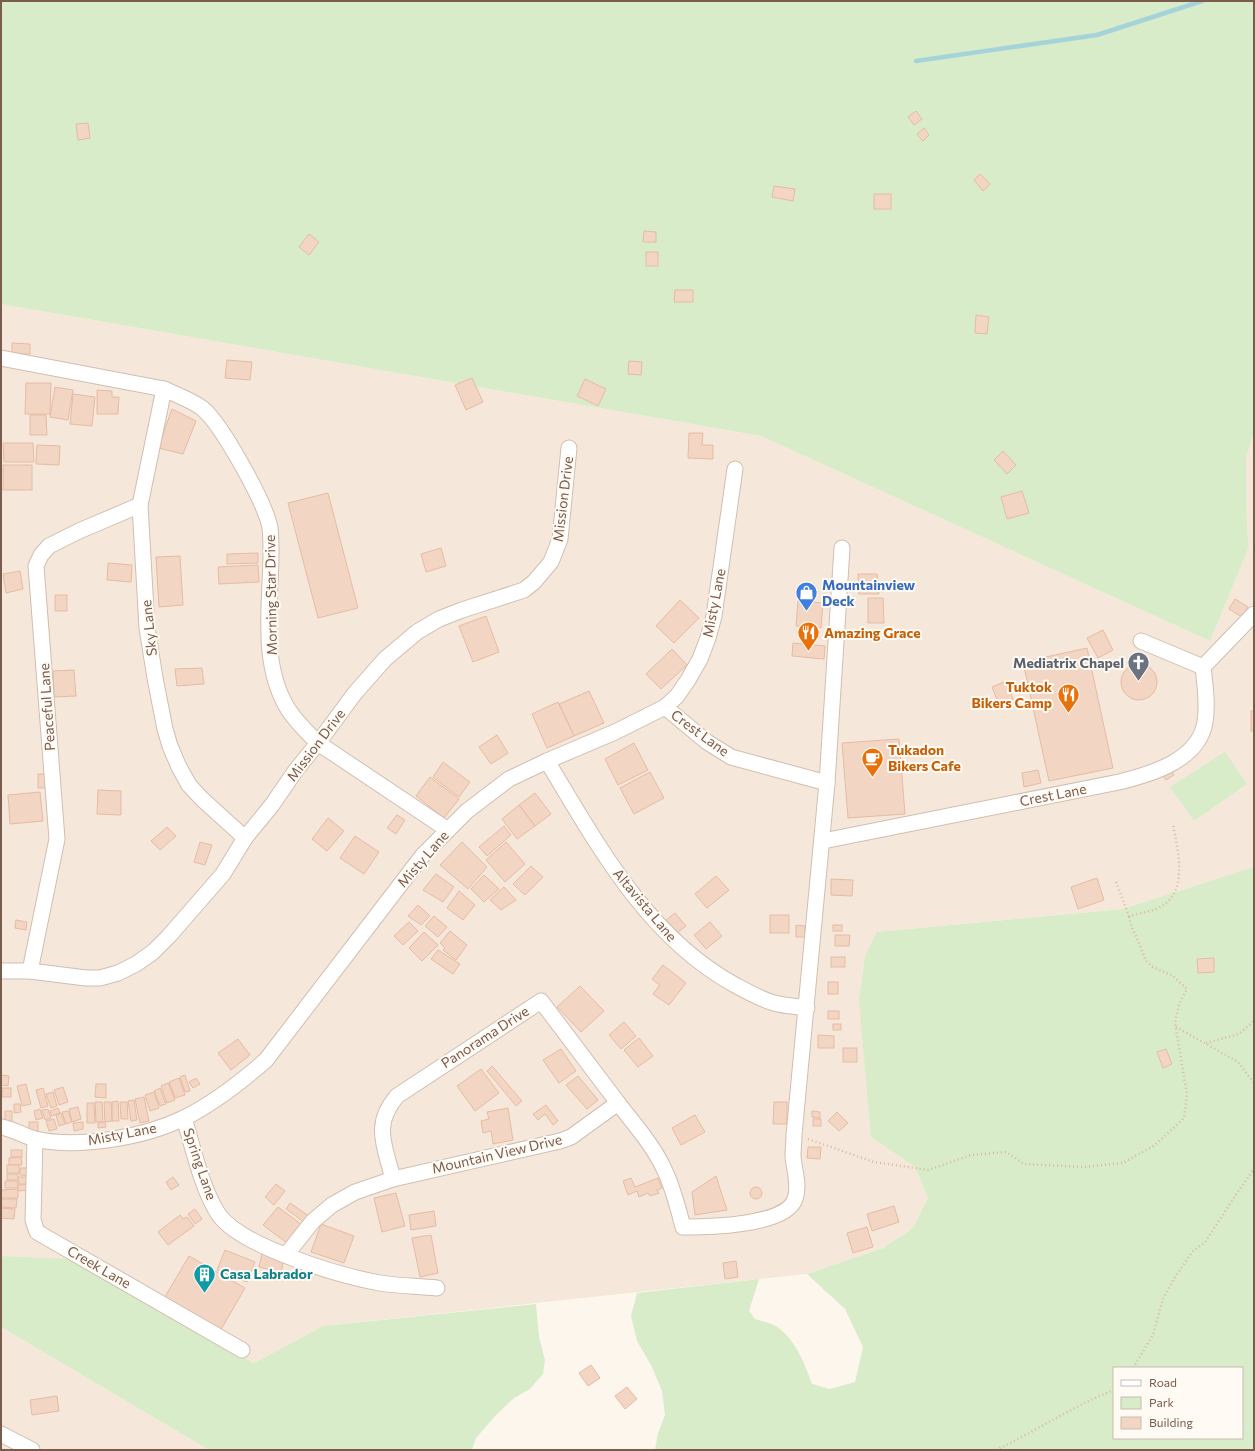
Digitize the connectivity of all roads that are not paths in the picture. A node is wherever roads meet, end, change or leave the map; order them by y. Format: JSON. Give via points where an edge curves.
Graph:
{"nodes":[{"id":1,"x":1,"y":358,"type":"edge"},
{"id":2,"x":164,"y":389,"type":"junction"},
{"id":3,"x":569,"y":448,"type":"dead end"},
{"id":4,"x":735,"y":469,"type":"dead end"},
{"id":5,"x":140,"y":504,"type":"junction"},
{"id":6,"x":842,"y":548,"type":"dead end"},
{"id":7,"x":1254,"y":614,"type":"edge"},
{"id":8,"x":1141,"y":641,"type":"dead end"},
{"id":9,"x":1203,"y":666,"type":"junction"},
{"id":10,"x":665,"y":707,"type":"junction"},
{"id":11,"x":318,"y":743,"type":"junction"},
{"id":12,"x":546,"y":761,"type":"junction"},
{"id":13,"x":827,"y":783,"type":"junction"},
{"id":14,"x":448,"y":830,"type":"junction"},
{"id":15,"x":245,"y":838,"type":"junction"},
{"id":16,"x":823,"y":840,"type":"junction"},
{"id":17,"x":1,"y":971,"type":"edge"},
{"id":18,"x":30,"y":971,"type":"junction"},
{"id":19,"x":807,"y":1008,"type":"junction"},
{"id":20,"x":618,"y":1103,"type":"junction"},
{"id":21,"x":184,"y":1118,"type":"junction"},
{"id":22,"x":1,"y":1127,"type":"edge"},
{"id":23,"x":35,"y":1139,"type":"junction"},
{"id":24,"x":393,"y":1179,"type":"junction"},
{"id":25,"x":286,"y":1255,"type":"junction"},
{"id":26,"x":437,"y":1288,"type":"dead end"},
{"id":27,"x":242,"y":1350,"type":"dead end"},
{"id":28,"x":1,"y":1434,"type":"edge"},
{"id":29,"x":32,"y":1450,"type":"edge"}],
"edges":[{"from":1,"to":2,"type":"street","name":"Morning Star Drive"},
{"from":2,"to":5,"type":"street","name":"Sky Lane"},
{"from":2,"to":11,"type":"street","name":"Morning Star Drive","via":[[202,408],[213,419],[265,510],[270,528],[268,625],[274,674],[280,694],[289,710]]},
{"from":3,"to":11,"type":"street","name":"Mission Drive","via":[[560,540],[550,562],[534,582],[524,590],[462,610],[416,632],[385,659],[355,693]]},
{"from":4,"to":10,"type":"street","name":"Misty Lane","via":[[714,616],[708,638],[688,680]]},
{"from":5,"to":15,"type":"street","name":"Sky Lane","via":[[147,628],[170,746],[178,767],[189,785]]},
{"from":5,"to":18,"type":"street","name":"Peaceful Lane","via":[[49,546],[36,566],[57,839]]},
{"from":6,"to":13,"type":"street"},
{"from":7,"to":9,"type":"street"},
{"from":8,"to":9,"type":"street"},
{"from":9,"to":16,"type":"street","name":"Crest Lane","via":[[1206,716],[1203,730],[1196,744],[1184,756],[1159,769],[1141,777],[1119,782]]},
{"from":10,"to":12,"type":"street","name":"Misty Lane","via":[[615,732]]},
{"from":10,"to":13,"type":"street","name":"Crest Lane","via":[[707,742],[731,757]]},
{"from":11,"to":14,"type":"street","name":"Morning Star Drive"},
{"from":11,"to":15,"type":"street","name":"Mission Drive"},
{"from":12,"to":14,"type":"street","name":"Misty Lane","via":[[509,779],[467,811]]},
{"from":12,"to":19,"type":"street","name":"Altavista Lane","via":[[622,881],[655,921],[680,946],[708,968],[755,996],[775,1004]]},
{"from":13,"to":16,"type":"street"},
{"from":14,"to":21,"type":"street","name":"Misty Lane","via":[[423,855],[266,1060],[215,1100]]},
{"from":15,"to":18,"type":"street","name":"Mission Drive","via":[[213,886],[169,936],[136,964],[100,978]]},
{"from":16,"to":19,"type":"street"},
{"from":17,"to":18,"type":"street","name":"Mission Drive"},
{"from":19,"to":20,"type":"street","via":[[794,1135],[796,1199],[791,1208],[781,1214],[728,1226],[683,1227],[678,1204],[664,1168]]},
{"from":20,"to":24,"type":"street","name":"Mountain View Drive","via":[[560,1141]]},
{"from":20,"to":24,"type":"street","name":"Panorama Drive","via":[[541,1001],[397,1096],[390,1104],[382,1122],[381,1133]]},
{"from":21,"to":23,"type":"street","name":"Misty Lane","via":[[147,1132],[100,1141],[65,1143]]},
{"from":21,"to":25,"type":"street","name":"Spring Lane","via":[[206,1189],[219,1215],[227,1224],[257,1243]]},
{"from":22,"to":23,"type":"street","name":"Misty Lane"},
{"from":23,"to":27,"type":"street","name":"Creek Lane","via":[[32,1207],[37,1232]]},
{"from":24,"to":25,"type":"street","name":"Mountain View Drive","via":[[354,1192],[332,1205],[314,1221]]},
{"from":25,"to":26,"type":"street","name":"Spring Lane","via":[[329,1270],[380,1283]]},
{"from":28,"to":29,"type":"street"}]}
